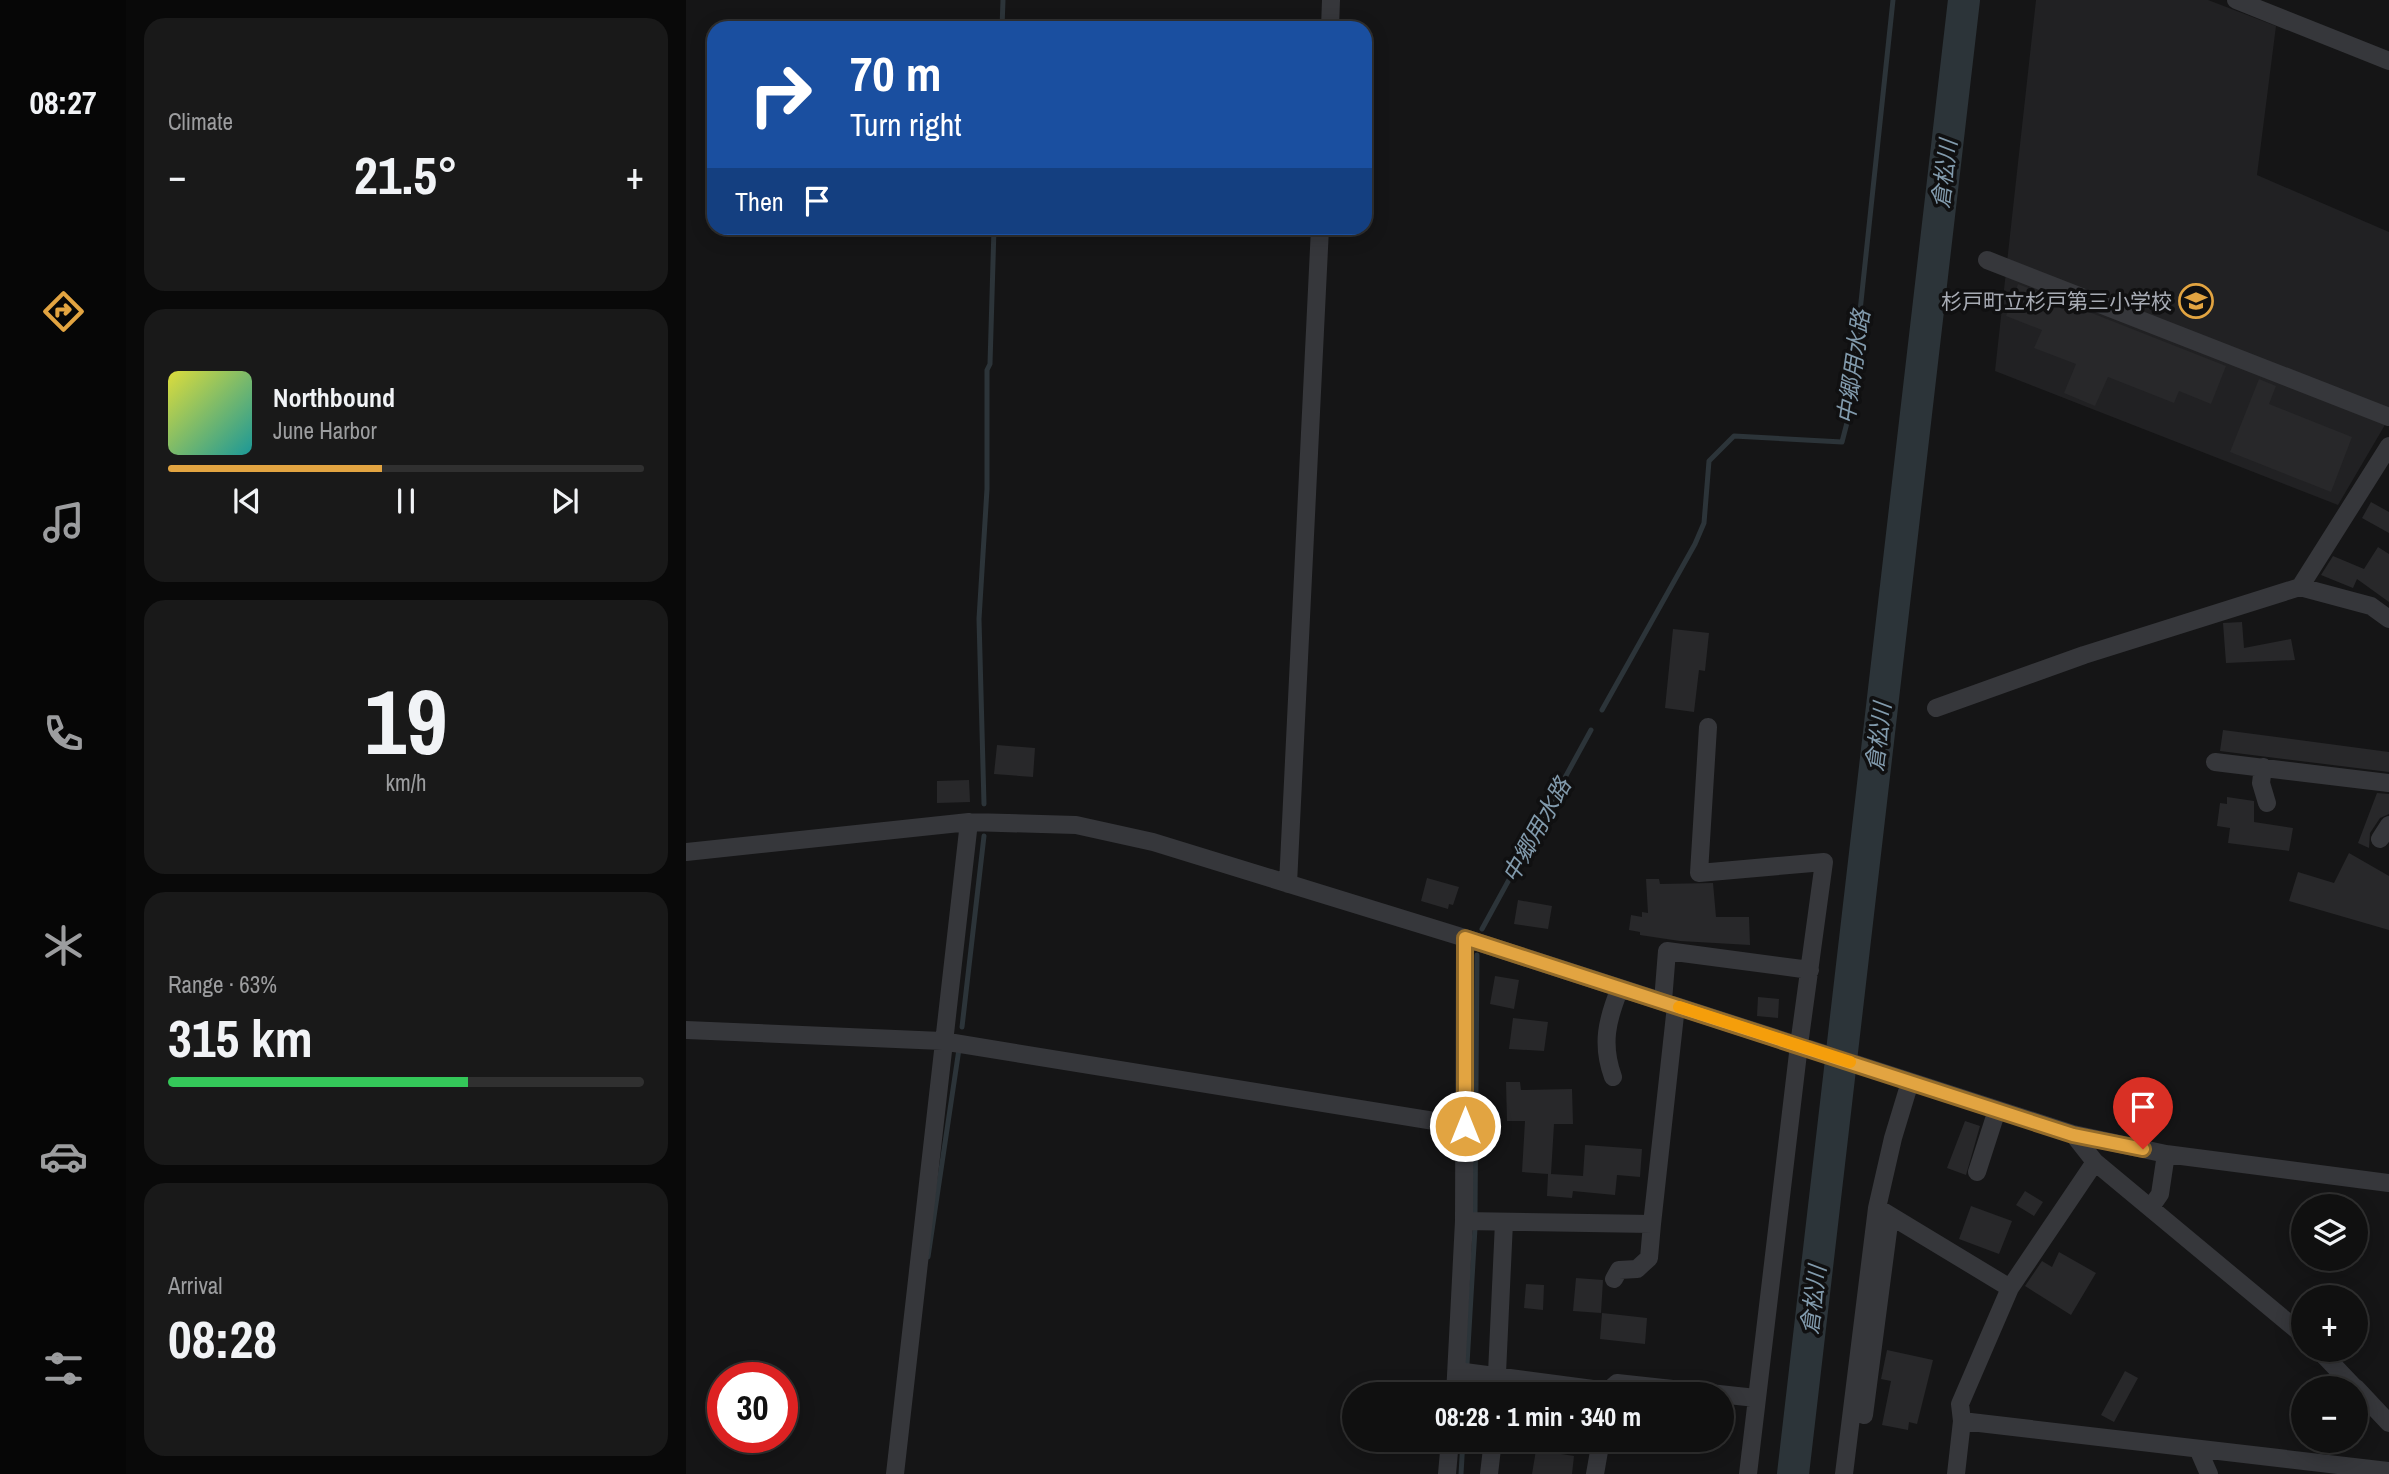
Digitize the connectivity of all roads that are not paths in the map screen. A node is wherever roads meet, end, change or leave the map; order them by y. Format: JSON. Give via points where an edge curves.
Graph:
{"nodes":[{"id":1,"x":1331,"y":0,"type":"edge"},
{"id":2,"x":2235,"y":0,"type":"edge"},
{"id":3,"x":1330,"y":21,"type":"edge"},
{"id":4,"x":2389,"y":61,"type":"edge"},
{"id":5,"x":1320,"y":235,"type":"edge"},
{"id":6,"x":1987,"y":260,"type":"dead end"},
{"id":7,"x":2389,"y":417,"type":"edge"},
{"id":8,"x":2389,"y":446,"type":"edge"},
{"id":9,"x":2300,"y":587,"type":"junction"},
{"id":10,"x":2389,"y":619,"type":"edge"},
{"id":11,"x":1936,"y":708,"type":"dead end"},
{"id":12,"x":1708,"y":727,"type":"dead end"},
{"id":13,"x":2215,"y":762,"type":"dead end"},
{"id":14,"x":2263,"y":767,"type":"junction"},
{"id":15,"x":2389,"y":783,"type":"edge"},
{"id":16,"x":2267,"y":803,"type":"dead end"},
{"id":17,"x":969,"y":822,"type":"junction"},
{"id":18,"x":686,"y":852,"type":"edge"},
{"id":19,"x":1288,"y":884,"type":"junction"},
{"id":20,"x":1465,"y":938,"type":"junction"},
{"id":21,"x":1810,"y":970,"type":"junction"},
{"id":22,"x":1620,"y":988,"type":"junction"},
{"id":23,"x":1670,"y":1003,"type":"junction"},
{"id":24,"x":686,"y":1030,"type":"edge"},
{"id":25,"x":942,"y":1041,"type":"junction"},
{"id":26,"x":1801,"y":1046,"type":"junction"},
{"id":27,"x":1613,"y":1077,"type":"dead end"},
{"id":28,"x":1910,"y":1082,"type":"junction"},
{"id":29,"x":1997,"y":1110,"type":"junction"},
{"id":30,"x":1465,"y":1126,"type":"junction"},
{"id":31,"x":2073,"y":1135,"type":"junction"},
{"id":32,"x":2166,"y":1154,"type":"junction"},
{"id":33,"x":2095,"y":1161,"type":"junction"},
{"id":34,"x":1977,"y":1172,"type":"dead end"},
{"id":35,"x":2389,"y":1183,"type":"edge"},
{"id":36,"x":2151,"y":1207,"type":"junction"},
{"id":37,"x":1883,"y":1212,"type":"junction"},
{"id":38,"x":1464,"y":1222,"type":"junction"},
{"id":39,"x":1504,"y":1222,"type":"junction"},
{"id":40,"x":1652,"y":1224,"type":"junction"},
{"id":41,"x":1614,"y":1279,"type":"dead end"},
{"id":42,"x":2010,"y":1288,"type":"junction"},
{"id":43,"x":2291,"y":1325,"type":"edge"},
{"id":44,"x":2330,"y":1362,"type":"edge"},
{"id":45,"x":1457,"y":1371,"type":"junction"},
{"id":46,"x":1497,"y":1376,"type":"junction"},
{"id":47,"x":2344,"y":1376,"type":"edge"},
{"id":48,"x":1456,"y":1382,"type":"edge"},
{"id":49,"x":1497,"y":1382,"type":"edge"},
{"id":50,"x":1536,"y":1382,"type":"edge"},
{"id":51,"x":1734,"y":1395,"type":"edge"},
{"id":52,"x":1756,"y":1398,"type":"junction"},
{"id":53,"x":2368,"y":1401,"type":"edge"},
{"id":54,"x":1864,"y":1415,"type":"dead end"},
{"id":55,"x":1962,"y":1421,"type":"junction"},
{"id":56,"x":2389,"y":1423,"type":"edge"},
{"id":57,"x":2198,"y":1449,"type":"junction"},
{"id":58,"x":1449,"y":1452,"type":"edge"},
{"id":59,"x":1492,"y":1452,"type":"edge"},
{"id":60,"x":1599,"y":1452,"type":"edge"},
{"id":61,"x":2389,"y":1471,"type":"edge"},
{"id":62,"x":895,"y":1474,"type":"edge"},
{"id":63,"x":1447,"y":1474,"type":"edge"},
{"id":64,"x":1489,"y":1474,"type":"edge"},
{"id":65,"x":1595,"y":1474,"type":"edge"},
{"id":66,"x":1748,"y":1474,"type":"edge"},
{"id":67,"x":1844,"y":1474,"type":"edge"},
{"id":68,"x":1956,"y":1474,"type":"edge"},
{"id":69,"x":2209,"y":1474,"type":"edge"}],
"edges":[{"from":1,"to":3,"type":"street"},
{"from":2,"to":4,"type":"street"},
{"from":5,"to":19,"type":"street"},
{"from":6,"to":7,"type":"street"},
{"from":8,"to":9,"type":"street"},
{"from":9,"to":10,"type":"street","via":[[2371,606]]},
{"from":9,"to":11,"type":"street","via":[[2084,655]]},
{"from":12,"to":21,"type":"street","via":[[1699,873],[1824,862]]},
{"from":13,"to":14,"type":"street"},
{"from":14,"to":15,"type":"street"},
{"from":14,"to":16,"type":"street","via":[[2261,783]]},
{"from":17,"to":18,"type":"street"},
{"from":17,"to":19,"type":"street","via":[[1076,825],[1153,842]]},
{"from":17,"to":25,"type":"street"},
{"from":19,"to":20,"type":"street"},
{"from":20,"to":22,"type":"street"},
{"from":20,"to":30,"type":"street"},
{"from":21,"to":23,"type":"street","via":[[1667,951]]},
{"from":21,"to":26,"type":"street"},
{"from":22,"to":23,"type":"street"},
{"from":22,"to":27,"type":"street","via":[[1608,1016],[1605,1040]]},
{"from":23,"to":26,"type":"street"},
{"from":23,"to":40,"type":"street"},
{"from":24,"to":25,"type":"street"},
{"from":25,"to":30,"type":"street"},
{"from":25,"to":62,"type":"street"},
{"from":26,"to":28,"type":"street"},
{"from":26,"to":52,"type":"street"},
{"from":28,"to":29,"type":"street"},
{"from":28,"to":37,"type":"street","via":[[1893,1138]]},
{"from":29,"to":31,"type":"street"},
{"from":29,"to":34,"type":"street"},
{"from":30,"to":38,"type":"street"},
{"from":31,"to":32,"type":"street"},
{"from":31,"to":33,"type":"street"},
{"from":32,"to":35,"type":"street"},
{"from":32,"to":36,"type":"street","via":[[2160,1194]]},
{"from":33,"to":36,"type":"street"},
{"from":33,"to":42,"type":"street"},
{"from":36,"to":43,"type":"street"},
{"from":37,"to":42,"type":"street"},
{"from":37,"to":54,"type":"street"},
{"from":37,"to":67,"type":"street"},
{"from":38,"to":39,"type":"street"},
{"from":38,"to":45,"type":"street"},
{"from":39,"to":40,"type":"street"},
{"from":39,"to":46,"type":"street"},
{"from":40,"to":41,"type":"street","via":[[1649,1258],[1637,1269],[1619,1270]]},
{"from":42,"to":55,"type":"street","via":[[1960,1404]]},
{"from":44,"to":47,"type":"street"},
{"from":45,"to":46,"type":"street"},
{"from":45,"to":48,"type":"street"},
{"from":46,"to":49,"type":"street"},
{"from":46,"to":50,"type":"street"},
{"from":51,"to":52,"type":"street"},
{"from":52,"to":66,"type":"street"},
{"from":53,"to":56,"type":"street"},
{"from":55,"to":57,"type":"street"},
{"from":55,"to":68,"type":"street"},
{"from":57,"to":61,"type":"street"},
{"from":57,"to":69,"type":"street"},
{"from":58,"to":63,"type":"street"},
{"from":59,"to":64,"type":"street"},
{"from":60,"to":65,"type":"street"}]}
